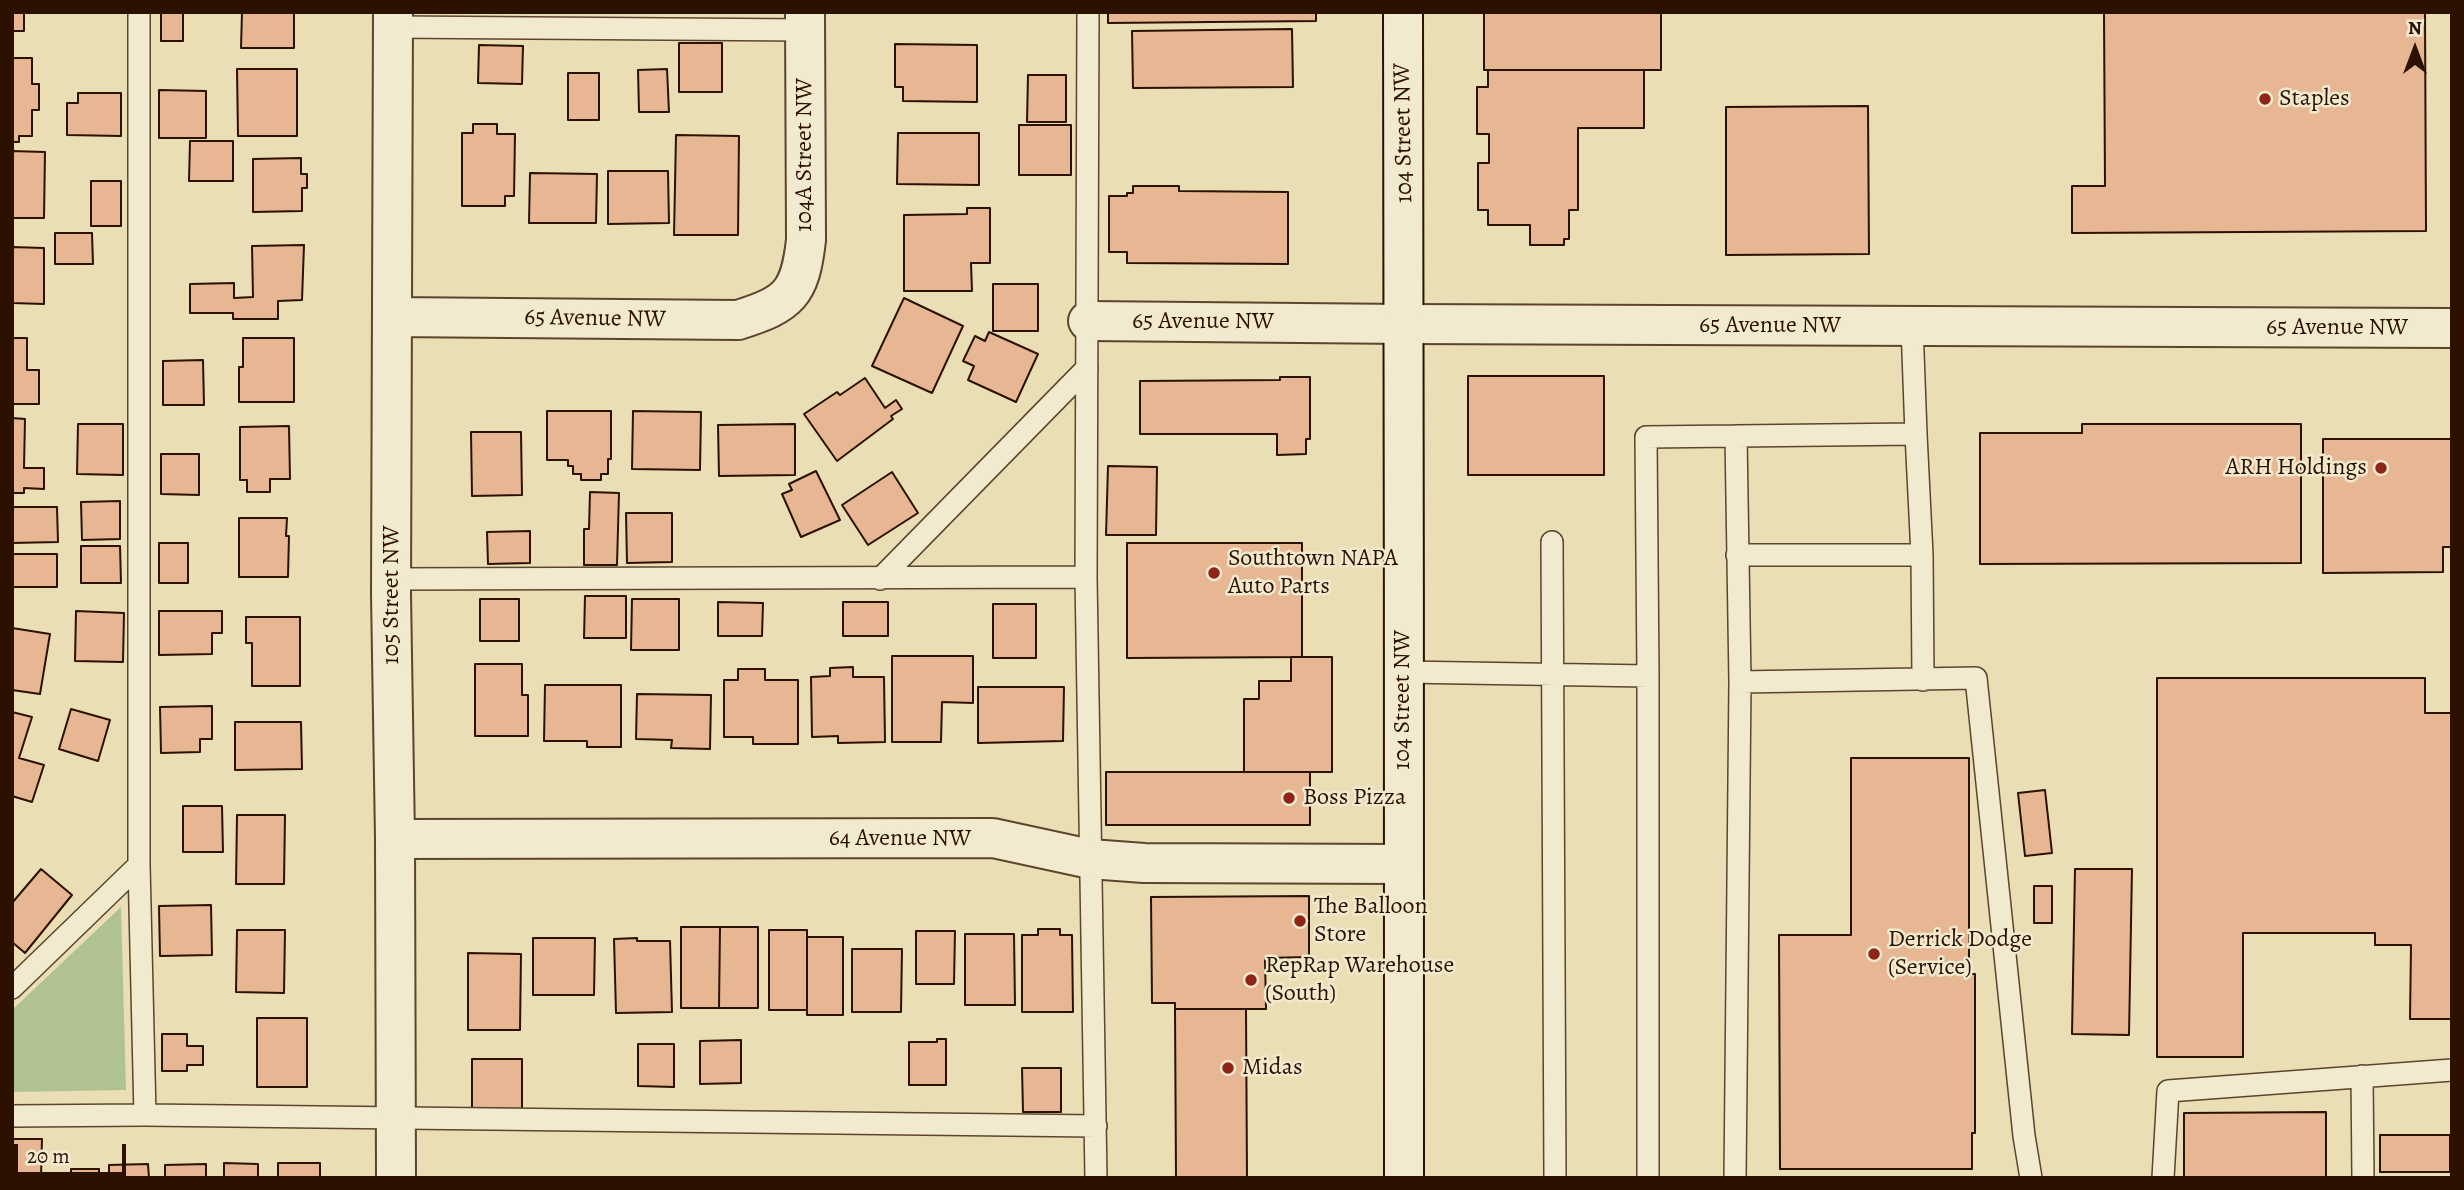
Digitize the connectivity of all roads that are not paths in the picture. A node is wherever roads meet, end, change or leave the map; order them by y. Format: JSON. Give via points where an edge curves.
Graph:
{"nodes":[{"id":1,"x":139,"y":12,"type":"edge"},
{"id":2,"x":1088,"y":12,"type":"edge"},
{"id":3,"x":1403,"y":12,"type":"edge"},
{"id":4,"x":393,"y":20,"type":"edge"},
{"id":5,"x":805,"y":21,"type":"edge"},
{"id":6,"x":790,"y":296,"type":"joint"},
{"id":7,"x":394,"y":317,"type":"junction"},
{"id":8,"x":1088,"y":321,"type":"junction"},
{"id":9,"x":1406,"y":324,"type":"junction"},
{"id":10,"x":1912,"y":326,"type":"junction"},
{"id":11,"x":2452,"y":328,"type":"edge"},
{"id":12,"x":1087,"y":368,"type":"junction"},
{"id":13,"x":1916,"y":434,"type":"junction"},
{"id":14,"x":1736,"y":436,"type":"junction"},
{"id":15,"x":1552,"y":542,"type":"dead end"},
{"id":16,"x":1737,"y":555,"type":"junction"},
{"id":17,"x":1922,"y":555,"type":"junction"},
{"id":18,"x":1086,"y":577,"type":"junction"},
{"id":19,"x":391,"y":579,"type":"junction"},
{"id":20,"x":880,"y":579,"type":"junction"},
{"id":21,"x":1404,"y":672,"type":"junction"},
{"id":22,"x":1553,"y":675,"type":"junction"},
{"id":23,"x":1648,"y":676,"type":"junction"},
{"id":24,"x":1923,"y":680,"type":"junction"},
{"id":25,"x":1740,"y":682,"type":"junction"},
{"id":26,"x":395,"y":839,"type":"junction"},
{"id":27,"x":1090,"y":859,"type":"junction"},
{"id":28,"x":1402,"y":864,"type":"junction"},
{"id":29,"x":139,"y":865,"type":"junction"},
{"id":30,"x":12,"y":988,"type":"edge"},
{"id":31,"x":2452,"y":1070,"type":"edge"},
{"id":32,"x":2362,"y":1076,"type":"junction"},
{"id":33,"x":145,"y":1115,"type":"junction"},
{"id":34,"x":12,"y":1116,"type":"edge"},
{"id":35,"x":396,"y":1120,"type":"junction"},
{"id":36,"x":1096,"y":1126,"type":"junction"},
{"id":37,"x":396,"y":1178,"type":"edge"},
{"id":38,"x":1096,"y":1178,"type":"edge"},
{"id":39,"x":1404,"y":1178,"type":"edge"},
{"id":40,"x":1555,"y":1178,"type":"edge"},
{"id":41,"x":1648,"y":1178,"type":"edge"},
{"id":42,"x":1735,"y":1178,"type":"edge"},
{"id":43,"x":2031,"y":1178,"type":"edge"},
{"id":44,"x":2163,"y":1178,"type":"edge"},
{"id":45,"x":2363,"y":1178,"type":"edge"}],
"edges":[{"from":1,"to":29,"type":"lane"},
{"from":2,"to":8,"type":"lane"},
{"from":3,"to":9,"type":"street","name":"104 Street NW"},
{"from":4,"to":5,"type":"lane"},
{"from":4,"to":7,"type":"street","name":"105 Street NW"},
{"from":5,"to":6,"type":"street","name":"104A Street NW","via":[[806,240],[803,270]]},
{"from":6,"to":7,"type":"street","name":"65 Avenue NW","via":[[738,320]]},
{"from":7,"to":19,"type":"street","name":"105 Street NW"},
{"from":8,"to":9,"type":"street","name":"65 Avenue NW"},
{"from":8,"to":12,"type":"lane"},
{"from":9,"to":10,"type":"street","name":"65 Avenue NW"},
{"from":9,"to":21,"type":"street","name":"104 Street NW"},
{"from":10,"to":11,"type":"street","name":"65 Avenue NW"},
{"from":10,"to":13,"type":"lane"},
{"from":12,"to":18,"type":"lane"},
{"from":12,"to":20,"type":"lane"},
{"from":13,"to":14,"type":"lane"},
{"from":13,"to":17,"type":"lane"},
{"from":14,"to":16,"type":"lane"},
{"from":14,"to":23,"type":"lane","via":[[1646,437]]},
{"from":15,"to":22,"type":"lane"},
{"from":16,"to":17,"type":"lane"},
{"from":16,"to":25,"type":"lane"},
{"from":17,"to":24,"type":"lane"},
{"from":18,"to":20,"type":"lane"},
{"from":18,"to":27,"type":"lane"},
{"from":19,"to":20,"type":"lane"},
{"from":19,"to":26,"type":"street","name":"105 Street NW"},
{"from":21,"to":22,"type":"lane"},
{"from":21,"to":28,"type":"street","name":"104 Street NW"},
{"from":22,"to":23,"type":"lane"},
{"from":22,"to":40,"type":"lane"},
{"from":23,"to":41,"type":"lane"},
{"from":24,"to":25,"type":"lane"},
{"from":24,"to":43,"type":"lane","via":[[1976,678]]},
{"from":25,"to":42,"type":"lane"},
{"from":26,"to":27,"type":"street","name":"64 Avenue NW","via":[[993,838]]},
{"from":26,"to":35,"type":"street","name":"105 Street NW"},
{"from":27,"to":28,"type":"street","name":"64 Avenue NW"},
{"from":27,"to":36,"type":"lane"},
{"from":28,"to":39,"type":"street","name":"104 Street NW"},
{"from":29,"to":30,"type":"lane"},
{"from":29,"to":33,"type":"lane"},
{"from":31,"to":32,"type":"lane"},
{"from":32,"to":44,"type":"lane","via":[[2168,1091]]},
{"from":32,"to":45,"type":"lane"},
{"from":33,"to":34,"type":"lane"},
{"from":33,"to":35,"type":"lane"},
{"from":35,"to":36,"type":"lane"},
{"from":35,"to":37,"type":"street","name":"105 Street NW"},
{"from":36,"to":38,"type":"lane"}]}
